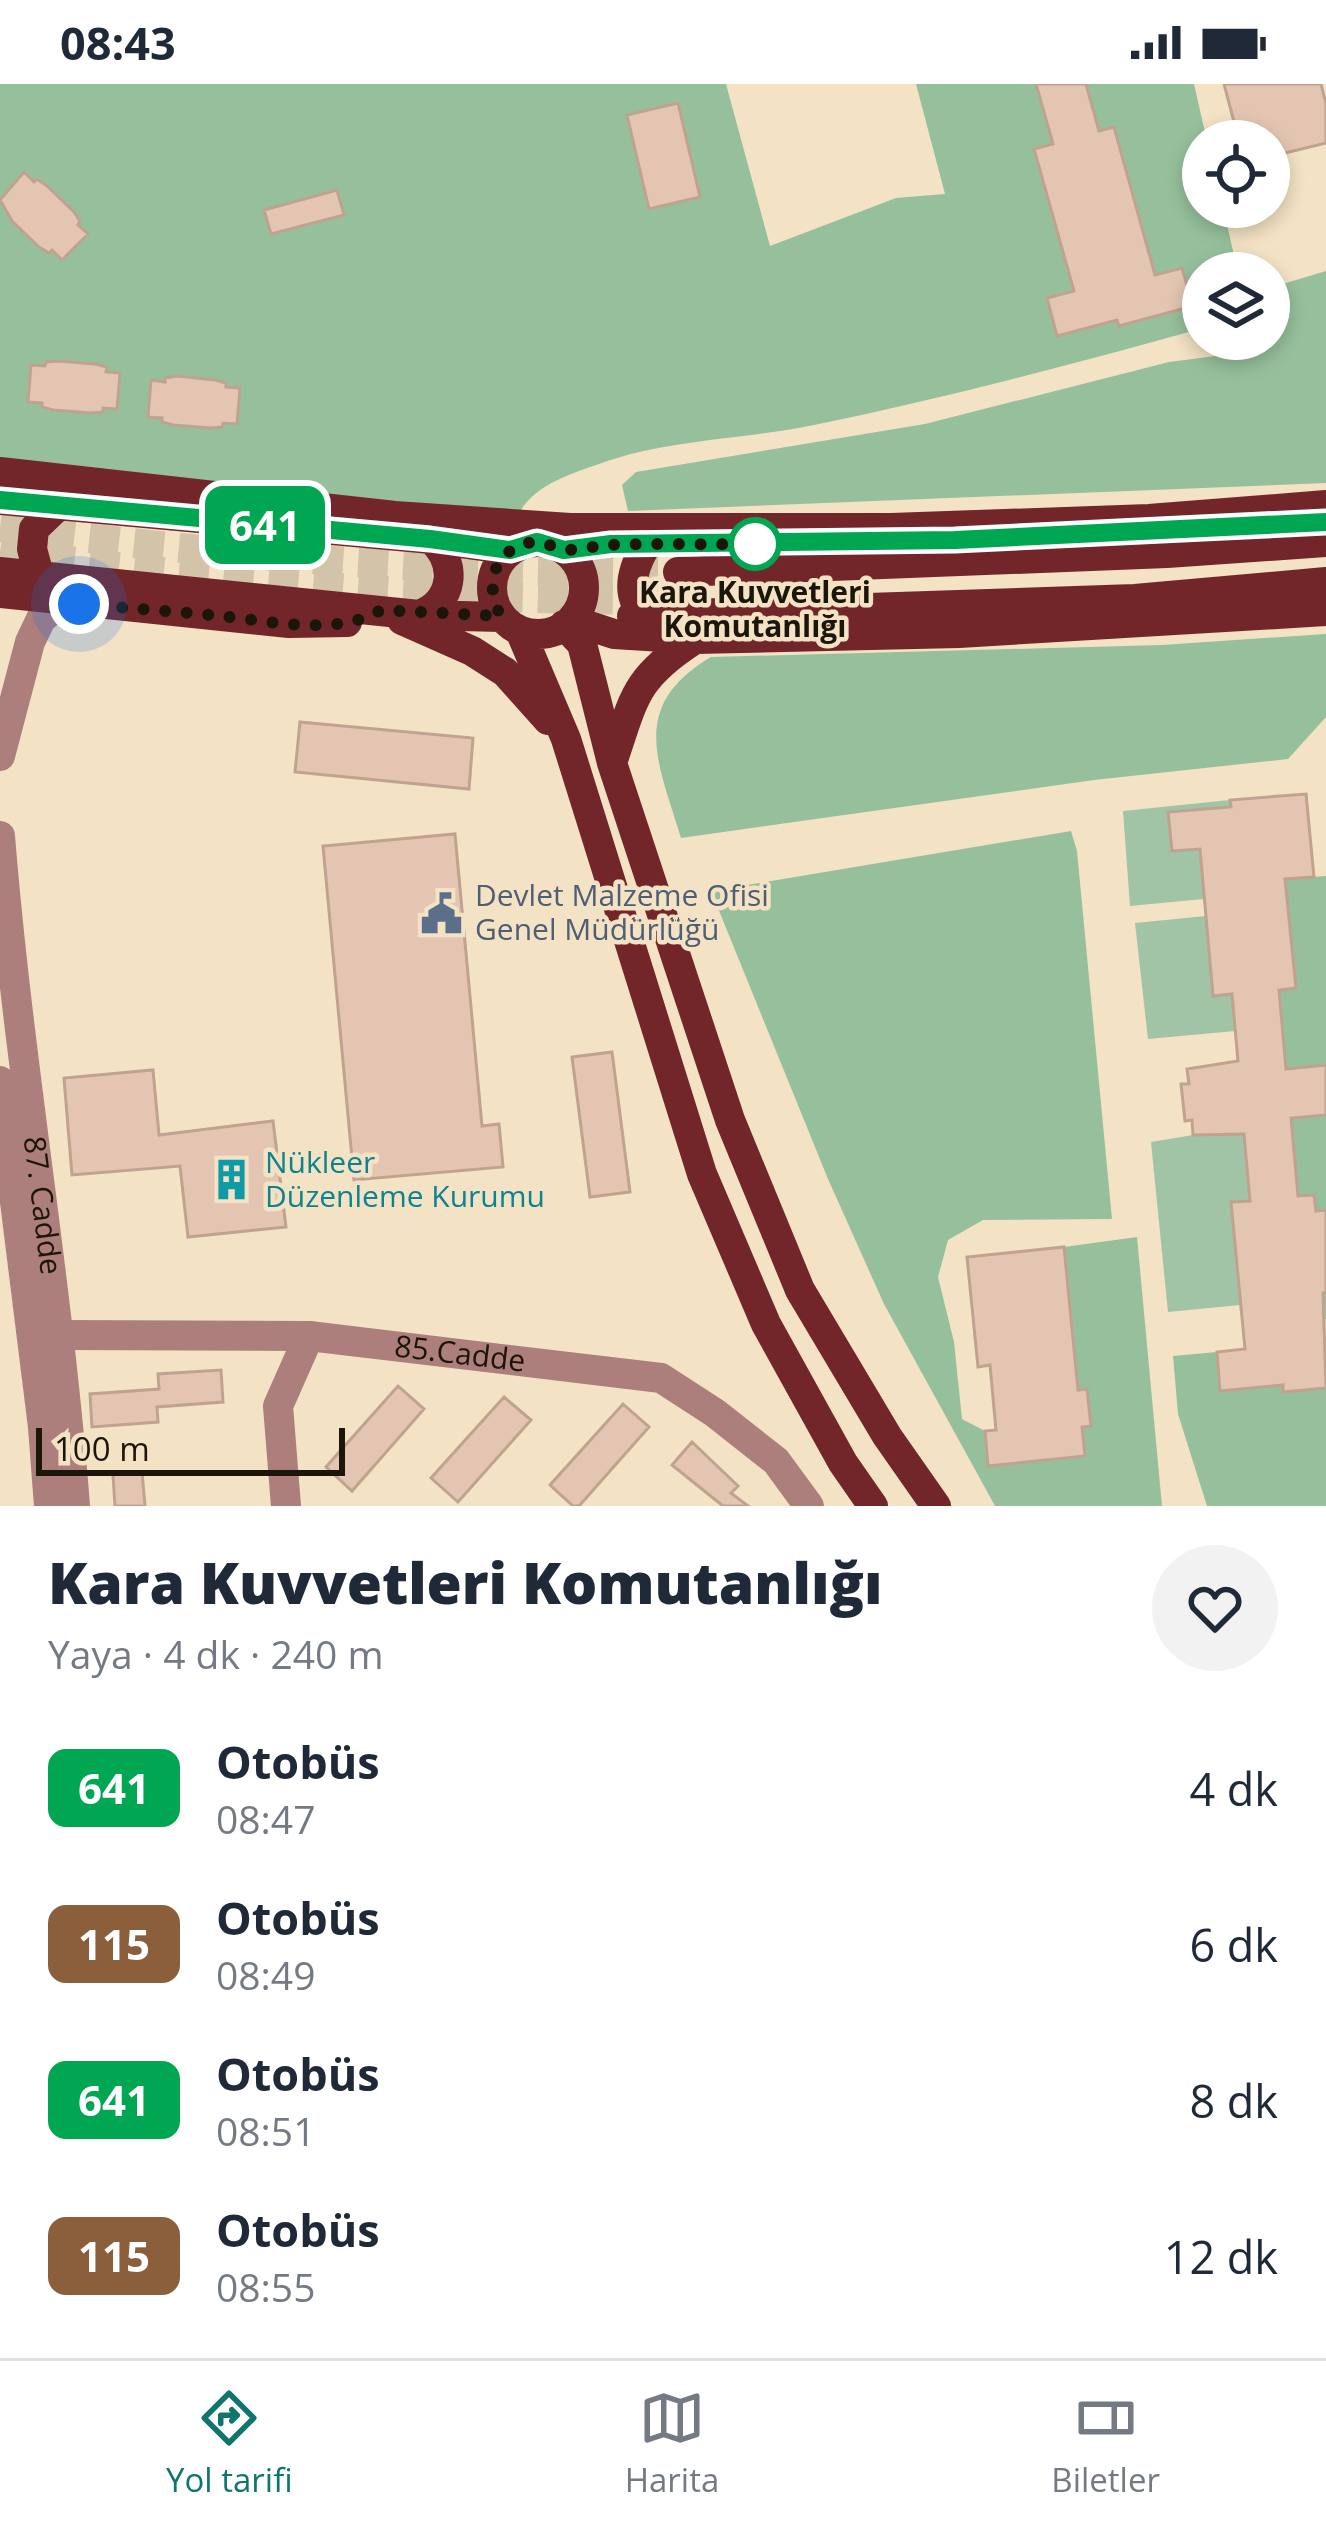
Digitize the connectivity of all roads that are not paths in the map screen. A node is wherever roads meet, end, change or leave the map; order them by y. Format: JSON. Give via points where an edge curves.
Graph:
{"nodes":[{"id":1,"x":0,"y":472,"type":"edge"},
{"id":2,"x":0,"y":500,"type":"edge"},
{"id":3,"x":1326,"y":505,"type":"edge"},
{"id":4,"x":57,"y":507,"type":"junction"},
{"id":5,"x":1326,"y":522,"type":"edge"},
{"id":6,"x":430,"y":539,"type":"junction"},
{"id":7,"x":1326,"y":542,"type":"edge"},
{"id":8,"x":645,"y":547,"type":"junction"},
{"id":9,"x":510,"y":550,"type":"junction"},
{"id":10,"x":564,"y":550,"type":"junction"},
{"id":11,"x":0,"y":572,"type":"edge"},
{"id":12,"x":40,"y":575,"type":"junction"},
{"id":13,"x":1326,"y":582,"type":"edge"},
{"id":14,"x":0,"y":593,"type":"edge"},
{"id":15,"x":62,"y":601,"type":"junction"},
{"id":16,"x":381,"y":610,"type":"junction"},
{"id":17,"x":1326,"y":610,"type":"edge"},
{"id":18,"x":419,"y":614,"type":"junction"},
{"id":19,"x":647,"y":617,"type":"junction"},
{"id":20,"x":572,"y":618,"type":"junction"},
{"id":21,"x":511,"y":625,"type":"junction"},
{"id":22,"x":695,"y":639,"type":"junction"},
{"id":23,"x":566,"y":739,"type":"junction"},
{"id":24,"x":0,"y":756,"type":"edge"},
{"id":25,"x":612,"y":763,"type":"junction"},
{"id":26,"x":0,"y":836,"type":"edge"},
{"id":27,"x":0,"y":1081,"type":"edge"},
{"id":28,"x":17,"y":1185,"type":"edge"},
{"id":29,"x":59,"y":1335,"type":"junction"},
{"id":30,"x":309,"y":1336,"type":"junction"},
{"id":31,"x":49,"y":1506,"type":"edge"},
{"id":32,"x":75,"y":1506,"type":"edge"},
{"id":33,"x":286,"y":1506,"type":"edge"},
{"id":34,"x":809,"y":1506,"type":"edge"},
{"id":35,"x":873,"y":1506,"type":"edge"},
{"id":36,"x":936,"y":1506,"type":"edge"}],
"edges":[{"from":1,"to":3,"type":"main road","via":[[570,528],[891,528]]},
{"from":2,"to":4,"type":"main road"},
{"from":4,"to":6,"type":"main road"},
{"from":4,"to":12,"type":"main road","via":[[34,530]]},
{"from":5,"to":8,"type":"main road"},
{"from":6,"to":9,"type":"main road"},
{"from":6,"to":18,"type":"main road","via":[[445,560],[448,592]]},
{"from":7,"to":13,"type":"main road","via":[[678,586]]},
{"from":8,"to":10,"type":"main road"},
{"from":8,"to":19,"type":"main road","via":[[632,581]]},
{"from":9,"to":10,"type":"main road","via":[[537,542]]},
{"from":9,"to":21,"type":"main road","via":[[491,589]]},
{"from":10,"to":20,"type":"main road","via":[[581,571],[584,598]]},
{"from":11,"to":12,"type":"main road"},
{"from":12,"to":16,"type":"main road"},
{"from":13,"to":19,"type":"main road","via":[[1136,598]]},
{"from":14,"to":15,"type":"main road"},
{"from":15,"to":16,"type":"main road","via":[[289,623],[339,624]]},
{"from":15,"to":24,"type":"street","via":[[30,642]]},
{"from":16,"to":18,"type":"main road"},
{"from":16,"to":23,"type":"main road","via":[[505,672]]},
{"from":17,"to":22,"type":"main road","via":[[959,633]]},
{"from":18,"to":21,"type":"main road"},
{"from":19,"to":20,"type":"main road"},
{"from":20,"to":21,"type":"main road","via":[[542,635]]},
{"from":20,"to":22,"type":"main road","via":[[614,634]]},
{"from":20,"to":25,"type":"main road"},
{"from":21,"to":23,"type":"main road"},
{"from":22,"to":25,"type":"main road","via":[[638,688]]},
{"from":23,"to":35,"type":"main road","via":[[703,1174],[766,1324]]},
{"from":25,"to":36,"type":"main road","via":[[730,1120],[800,1290]]},
{"from":26,"to":28,"type":"street","name":"87. Cadde"},
{"from":27,"to":28,"type":"street","name":"87. Cadde"},
{"from":28,"to":29,"type":"street","name":"87. Cadde"},
{"from":28,"to":31,"type":"street","name":"87. Cadde"},
{"from":29,"to":30,"type":"street","name":"85.Cadde"},
{"from":29,"to":32,"type":"street","name":"87. Cadde"},
{"from":30,"to":33,"type":"street","via":[[278,1406]]},
{"from":30,"to":34,"type":"street","name":"85.Cadde","via":[[662,1378],[776,1461]]}]}
